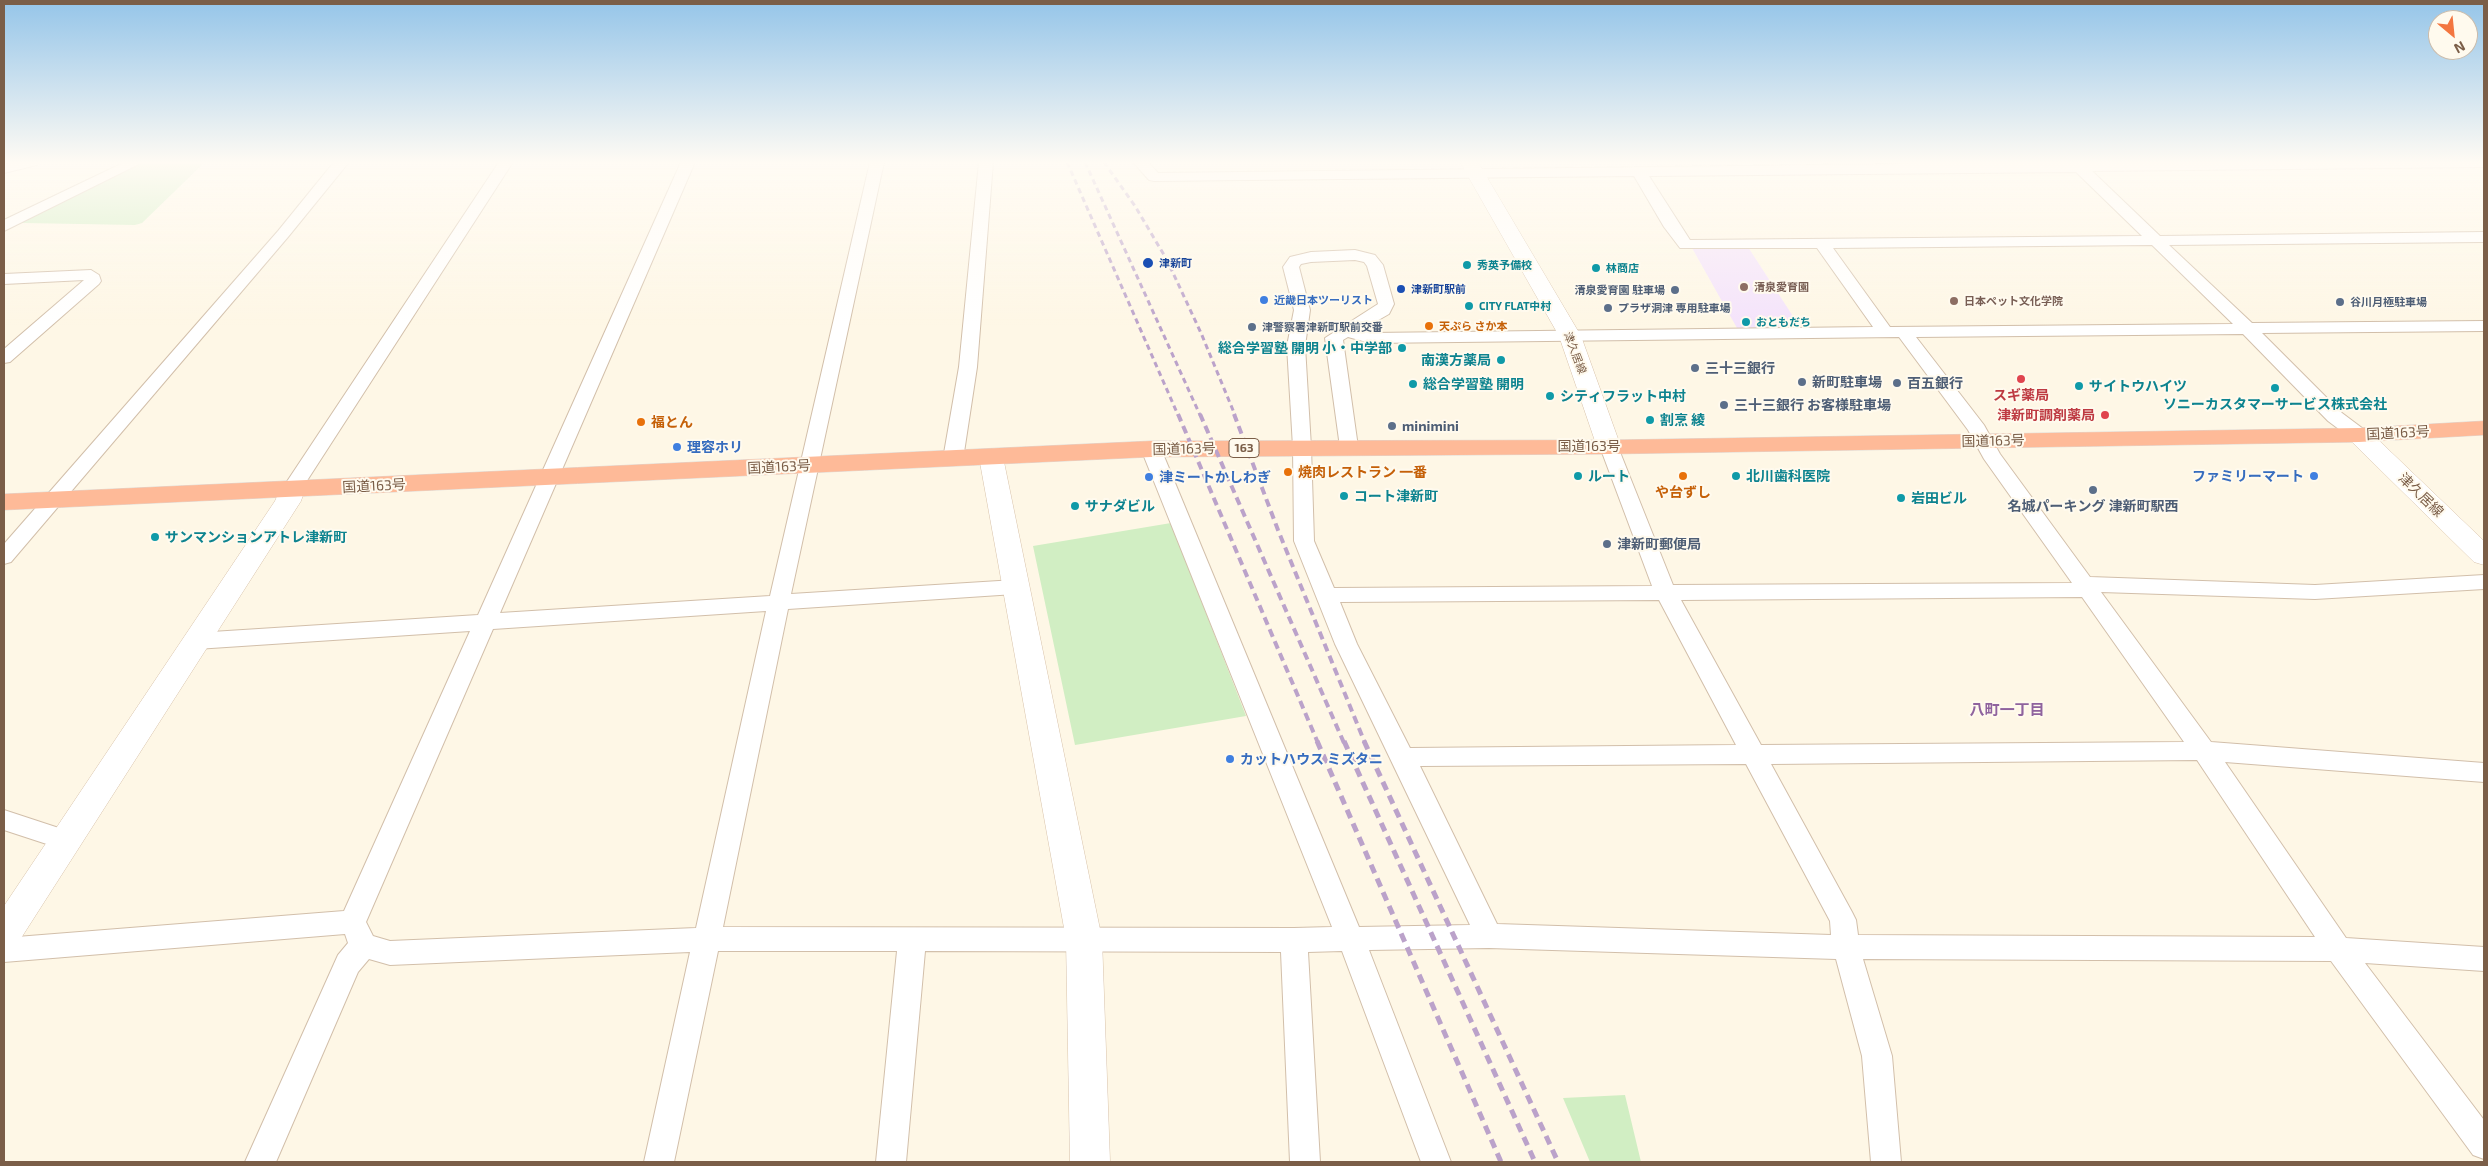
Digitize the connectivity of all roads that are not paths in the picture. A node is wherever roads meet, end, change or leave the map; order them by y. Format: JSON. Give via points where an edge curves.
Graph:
{"nodes":[{"id":1,"x":24,"y":216,"type":"edge"},
{"id":2,"x":296,"y":216,"type":"edge"},
{"id":3,"x":470,"y":216,"type":"edge"},
{"id":4,"x":664,"y":216,"type":"edge"},
{"id":5,"x":865,"y":216,"type":"edge"},
{"id":6,"x":981,"y":216,"type":"edge"},
{"id":7,"x":1500,"y":216,"type":"edge"},
{"id":8,"x":1665,"y":216,"type":"edge"},
{"id":9,"x":2131,"y":216,"type":"edge"},
{"id":10,"x":4,"y":226,"type":"edge"},
{"id":11,"x":2484,"y":236,"type":"edge"},
{"id":12,"x":2156,"y":240,"type":"junction"},
{"id":13,"x":1821,"y":243,"type":"junction"},
{"id":14,"x":4,"y":279,"type":"edge"},
{"id":15,"x":2484,"y":326,"type":"edge"},
{"id":16,"x":2245,"y":328,"type":"junction"},
{"id":17,"x":1346,"y":330,"type":"junction"},
{"id":18,"x":1885,"y":333,"type":"junction"},
{"id":19,"x":1904,"y":333,"type":"junction"},
{"id":20,"x":1570,"y":336,"type":"junction"},
{"id":21,"x":4,"y":358,"type":"edge"},
{"id":22,"x":2484,"y":428,"type":"edge"},
{"id":23,"x":2359,"y":434,"type":"junction"},
{"id":24,"x":1983,"y":441,"type":"junction"},
{"id":25,"x":1302,"y":447,"type":"junction"},
{"id":26,"x":1349,"y":447,"type":"junction"},
{"id":27,"x":1609,"y":447,"type":"junction"},
{"id":28,"x":1151,"y":449,"type":"junction"},
{"id":29,"x":991,"y":457,"type":"junction"},
{"id":30,"x":953,"y":459,"type":"junction"},
{"id":31,"x":808,"y":466,"type":"junction"},
{"id":32,"x":548,"y":478,"type":"junction"},
{"id":33,"x":292,"y":489,"type":"junction"},
{"id":34,"x":54,"y":500,"type":"junction"},
{"id":35,"x":4,"y":502,"type":"edge"},
{"id":36,"x":2484,"y":556,"type":"edge"},
{"id":37,"x":4,"y":557,"type":"edge"},
{"id":38,"x":2484,"y":582,"type":"edge"},
{"id":39,"x":1015,"y":587,"type":"junction"},
{"id":40,"x":2085,"y":587,"type":"junction"},
{"id":41,"x":1665,"y":591,"type":"junction"},
{"id":42,"x":1327,"y":596,"type":"junction"},
{"id":43,"x":780,"y":602,"type":"junction"},
{"id":44,"x":484,"y":622,"type":"junction"},
{"id":45,"x":196,"y":641,"type":"junction"},
{"id":46,"x":2204,"y":752,"type":"junction"},
{"id":47,"x":1753,"y":756,"type":"junction"},
{"id":48,"x":1403,"y":757,"type":"junction"},
{"id":49,"x":2484,"y":772,"type":"edge"},
{"id":50,"x":4,"y":820,"type":"edge"},
{"id":51,"x":65,"y":840,"type":"junction"},
{"id":52,"x":358,"y":934,"type":"junction"},
{"id":53,"x":4,"y":935,"type":"edge"},
{"id":54,"x":1489,"y":936,"type":"junction"},
{"id":55,"x":912,"y":938,"type":"junction"},
{"id":56,"x":707,"y":939,"type":"junction"},
{"id":57,"x":1084,"y":939,"type":"junction"},
{"id":58,"x":1349,"y":939,"type":"junction"},
{"id":59,"x":1294,"y":940,"type":"junction"},
{"id":60,"x":1846,"y":947,"type":"junction"},
{"id":61,"x":2338,"y":949,"type":"junction"},
{"id":62,"x":4,"y":950,"type":"edge"},
{"id":63,"x":2484,"y":959,"type":"edge"},
{"id":64,"x":2484,"y":1144,"type":"edge"},
{"id":65,"x":260,"y":1162,"type":"edge"},
{"id":66,"x":659,"y":1162,"type":"edge"},
{"id":67,"x":891,"y":1162,"type":"edge"},
{"id":68,"x":1090,"y":1162,"type":"edge"},
{"id":69,"x":1305,"y":1162,"type":"edge"},
{"id":70,"x":1436,"y":1162,"type":"edge"},
{"id":71,"x":1886,"y":1162,"type":"edge"}],
"edges":[{"from":1,"to":10,"type":"street"},
{"from":2,"to":34,"type":"street"},
{"from":3,"to":33,"type":"street"},
{"from":4,"to":32,"type":"street"},
{"from":5,"to":31,"type":"street"},
{"from":6,"to":30,"type":"street","via":[[968,367]]},
{"from":7,"to":20,"type":"street","name":"津久居線"},
{"from":8,"to":13,"type":"street","via":[[1686,245]]},
{"from":9,"to":12,"type":"street"},
{"from":11,"to":12,"type":"street"},
{"from":12,"to":13,"type":"street"},
{"from":12,"to":16,"type":"street"},
{"from":13,"to":18,"type":"street"},
{"from":14,"to":21,"type":"street","via":[[91,275],[93,281]]},
{"from":15,"to":16,"type":"street"},
{"from":16,"to":19,"type":"street"},
{"from":16,"to":23,"type":"street","via":[[2335,418]]},
{"from":17,"to":20,"type":"street","via":[[1370,338]]},
{"from":17,"to":25,"type":"street","via":[[1383,310],[1386,304],[1375,265],[1369,258],[1354,254],[1296,260],[1292,267],[1302,310],[1296,346]]},
{"from":17,"to":26,"type":"street","via":[[1334,338]]},
{"from":18,"to":19,"type":"street"},
{"from":18,"to":20,"type":"street"},
{"from":19,"to":24,"type":"street"},
{"from":20,"to":27,"type":"street","name":"津久居線"},
{"from":22,"to":23,"type":"highway","name":"国道163号","number":"163"},
{"from":23,"to":24,"type":"highway","name":"国道163号","number":"163"},
{"from":23,"to":36,"type":"street","name":"津久居線"},
{"from":24,"to":27,"type":"highway","name":"国道163号","number":"163"},
{"from":24,"to":40,"type":"street"},
{"from":25,"to":26,"type":"highway","name":"国道163号","number":"163"},
{"from":25,"to":28,"type":"highway","name":"国道163号","number":"163"},
{"from":25,"to":42,"type":"street","via":[[1304,541]]},
{"from":26,"to":27,"type":"highway","name":"国道163号","number":"163"},
{"from":27,"to":41,"type":"street"},
{"from":28,"to":29,"type":"highway","name":"国道163号","number":"163"},
{"from":28,"to":58,"type":"street"},
{"from":29,"to":30,"type":"highway","name":"国道163号","number":"163"},
{"from":29,"to":39,"type":"street"},
{"from":30,"to":31,"type":"highway","name":"国道163号","number":"163"},
{"from":31,"to":32,"type":"highway","name":"国道163号","number":"163"},
{"from":31,"to":43,"type":"street"},
{"from":32,"to":33,"type":"highway","name":"国道163号","number":"163"},
{"from":32,"to":44,"type":"street"},
{"from":33,"to":34,"type":"highway","name":"国道163号","number":"163"},
{"from":33,"to":45,"type":"street","via":[[288,502]]},
{"from":34,"to":35,"type":"highway","name":"国道163号","number":"163"},
{"from":34,"to":37,"type":"street"},
{"from":38,"to":40,"type":"street","via":[[2315,592]]},
{"from":39,"to":43,"type":"street"},
{"from":39,"to":57,"type":"street"},
{"from":40,"to":41,"type":"street"},
{"from":40,"to":46,"type":"street"},
{"from":41,"to":42,"type":"street"},
{"from":41,"to":47,"type":"street"},
{"from":42,"to":48,"type":"street","via":[[1346,644]]},
{"from":43,"to":44,"type":"street"},
{"from":43,"to":56,"type":"street"},
{"from":44,"to":45,"type":"street"},
{"from":44,"to":52,"type":"street"},
{"from":45,"to":51,"type":"street"},
{"from":46,"to":47,"type":"street"},
{"from":46,"to":49,"type":"street"},
{"from":46,"to":61,"type":"street"},
{"from":47,"to":48,"type":"street"},
{"from":47,"to":60,"type":"street","via":[[1843,920]]},
{"from":48,"to":54,"type":"street"},
{"from":50,"to":51,"type":"street"},
{"from":51,"to":53,"type":"street"},
{"from":52,"to":56,"type":"street","via":[[390,953]]},
{"from":52,"to":62,"type":"street"},
{"from":52,"to":65,"type":"street","via":[[348,964]]},
{"from":54,"to":58,"type":"street"},
{"from":54,"to":60,"type":"street"},
{"from":55,"to":56,"type":"street"},
{"from":55,"to":57,"type":"street"},
{"from":55,"to":67,"type":"street"},
{"from":56,"to":66,"type":"street"},
{"from":57,"to":59,"type":"street"},
{"from":57,"to":68,"type":"street"},
{"from":58,"to":59,"type":"street"},
{"from":58,"to":70,"type":"street"},
{"from":59,"to":69,"type":"street"},
{"from":60,"to":61,"type":"street"},
{"from":60,"to":71,"type":"street","via":[[1878,1056]]},
{"from":61,"to":63,"type":"street"},
{"from":61,"to":64,"type":"street"}]}
